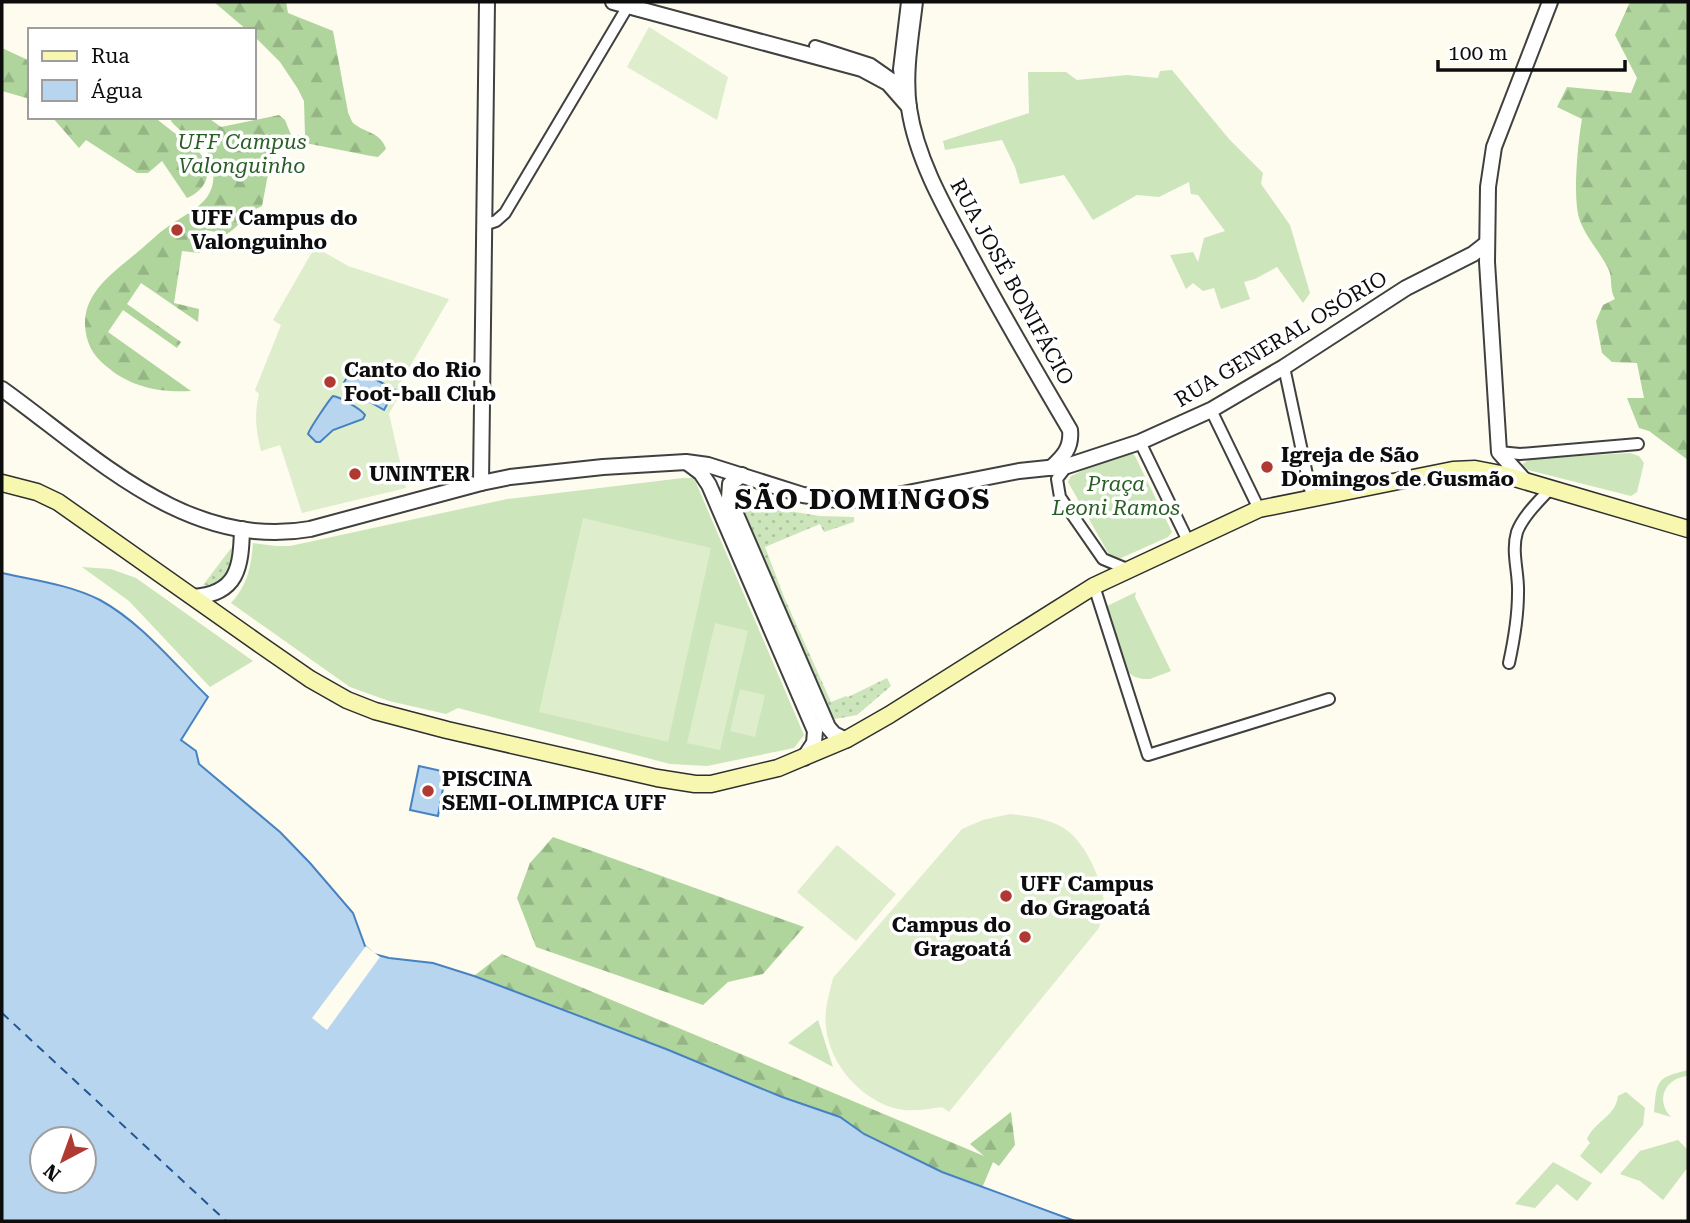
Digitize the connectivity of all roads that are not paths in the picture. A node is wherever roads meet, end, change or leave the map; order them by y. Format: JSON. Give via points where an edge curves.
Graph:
{"nodes":[{"id":1,"x":487,"y":2,"type":"edge"},
{"id":2,"x":907,"y":2,"type":"edge"},
{"id":3,"x":915,"y":2,"type":"edge"},
{"id":4,"x":1550,"y":2,"type":"edge"},
{"id":5,"x":620,"y":4,"type":"edge"},
{"id":6,"x":815,"y":46,"type":"dead end"},
{"id":7,"x":909,"y":107,"type":"junction"},
{"id":8,"x":484,"y":225,"type":"junction"},
{"id":9,"x":1487,"y":243,"type":"junction"},
{"id":10,"x":1472,"y":254,"type":"junction"},
{"id":11,"x":1487,"y":262,"type":"junction"},
{"id":12,"x":1283,"y":367,"type":"junction"},
{"id":13,"x":2,"y":389,"type":"edge"},
{"id":14,"x":1211,"y":410,"type":"junction"},
{"id":15,"x":1140,"y":442,"type":"junction"},
{"id":16,"x":1638,"y":444,"type":"dead end"},
{"id":17,"x":1499,"y":452,"type":"junction"},
{"id":18,"x":686,"y":462,"type":"junction"},
{"id":19,"x":1067,"y":466,"type":"junction"},
{"id":20,"x":1049,"y":469,"type":"junction"},
{"id":21,"x":1475,"y":470,"type":"junction"},
{"id":22,"x":742,"y":475,"type":"junction"},
{"id":23,"x":1525,"y":481,"type":"junction"},
{"id":24,"x":2,"y":483,"type":"edge"},
{"id":25,"x":481,"y":483,"type":"junction"},
{"id":26,"x":1550,"y":489,"type":"junction"},
{"id":27,"x":1312,"y":498,"type":"junction"},
{"id":28,"x":1259,"y":509,"type":"junction"},
{"id":29,"x":242,"y":529,"type":"junction"},
{"id":30,"x":1688,"y":529,"type":"edge"},
{"id":31,"x":1188,"y":541,"type":"junction"},
{"id":32,"x":1127,"y":569,"type":"junction"},
{"id":33,"x":1094,"y":586,"type":"junction"},
{"id":34,"x":193,"y":597,"type":"junction"},
{"id":35,"x":1509,"y":663,"type":"dead end"},
{"id":36,"x":1329,"y":699,"type":"dead end"},
{"id":37,"x":846,"y":740,"type":"junction"},
{"id":38,"x":804,"y":758,"type":"junction"}],
"edges":[{"from":1,"to":8,"type":"street"},
{"from":2,"to":6,"type":"street","via":[[901,85],[871,64]]},
{"from":3,"to":7,"type":"street","name":"RUA JOSÉ BONIFÁCIO"},
{"from":4,"to":9,"type":"street","via":[[1494,147]]},
{"from":5,"to":7,"type":"street","via":[[862,69],[888,83]]},
{"from":5,"to":8,"type":"street","via":[[505,213]]},
{"from":7,"to":20,"type":"street","name":"RUA JOSÉ BONIFÁCIO","via":[[919,149],[952,221],[1070,430],[1064,457]]},
{"from":8,"to":25,"type":"street"},
{"from":9,"to":10,"type":"street","name":"RUA GENERAL OSÓRIO"},
{"from":9,"to":11,"type":"street"},
{"from":10,"to":11,"type":"street"},
{"from":10,"to":12,"type":"street","name":"RUA GENERAL OSÓRIO","via":[[1406,288]]},
{"from":11,"to":17,"type":"street"},
{"from":12,"to":14,"type":"street","name":"RUA GENERAL OSÓRIO"},
{"from":12,"to":27,"type":"street"},
{"from":13,"to":29,"type":"street","name":"RUA GENERAL OSÓRIO","via":[[135,487],[182,512]]},
{"from":14,"to":15,"type":"street","name":"RUA GENERAL OSÓRIO"},
{"from":14,"to":28,"type":"street"},
{"from":15,"to":19,"type":"street","name":"RUA GENERAL OSÓRIO"},
{"from":15,"to":31,"type":"street"},
{"from":16,"to":17,"type":"street"},
{"from":17,"to":21,"type":"street","via":[[1492,462]]},
{"from":17,"to":23,"type":"street"},
{"from":18,"to":22,"type":"street","name":"RUA GENERAL OSÓRIO"},
{"from":18,"to":25,"type":"street","name":"RUA GENERAL OSÓRIO","via":[[551,472]]},
{"from":18,"to":38,"type":"street","via":[[709,485],[815,731],[814,743]]},
{"from":19,"to":20,"type":"street","name":"RUA GENERAL OSÓRIO"},
{"from":19,"to":32,"type":"street","via":[[1057,479],[1060,497],[1103,559]]},
{"from":20,"to":22,"type":"street","name":"RUA GENERAL OSÓRIO","via":[[858,500],[811,496]]},
{"from":21,"to":23,"type":"main road"},
{"from":21,"to":27,"type":"main road","via":[[1453,470]]},
{"from":22,"to":37,"type":"street","via":[[730,484],[729,498],[829,730]]},
{"from":23,"to":26,"type":"main road"},
{"from":24,"to":34,"type":"main road","via":[[58,502]]},
{"from":25,"to":29,"type":"street","name":"RUA GENERAL OSÓRIO","via":[[310,529],[271,534]]},
{"from":26,"to":30,"type":"main road"},
{"from":26,"to":35,"type":"street","via":[[1517,533],[1516,628]]},
{"from":27,"to":28,"type":"main road"},
{"from":28,"to":31,"type":"main road"},
{"from":29,"to":34,"type":"street","via":[[241,561],[233,580],[218,593]]},
{"from":31,"to":32,"type":"main road"},
{"from":32,"to":33,"type":"main road"},
{"from":33,"to":36,"type":"street","via":[[1148,755]]},
{"from":33,"to":37,"type":"main road"},
{"from":34,"to":38,"type":"main road","via":[[330,691],[391,715],[695,784],[720,783]]},
{"from":37,"to":38,"type":"main road"}]}
